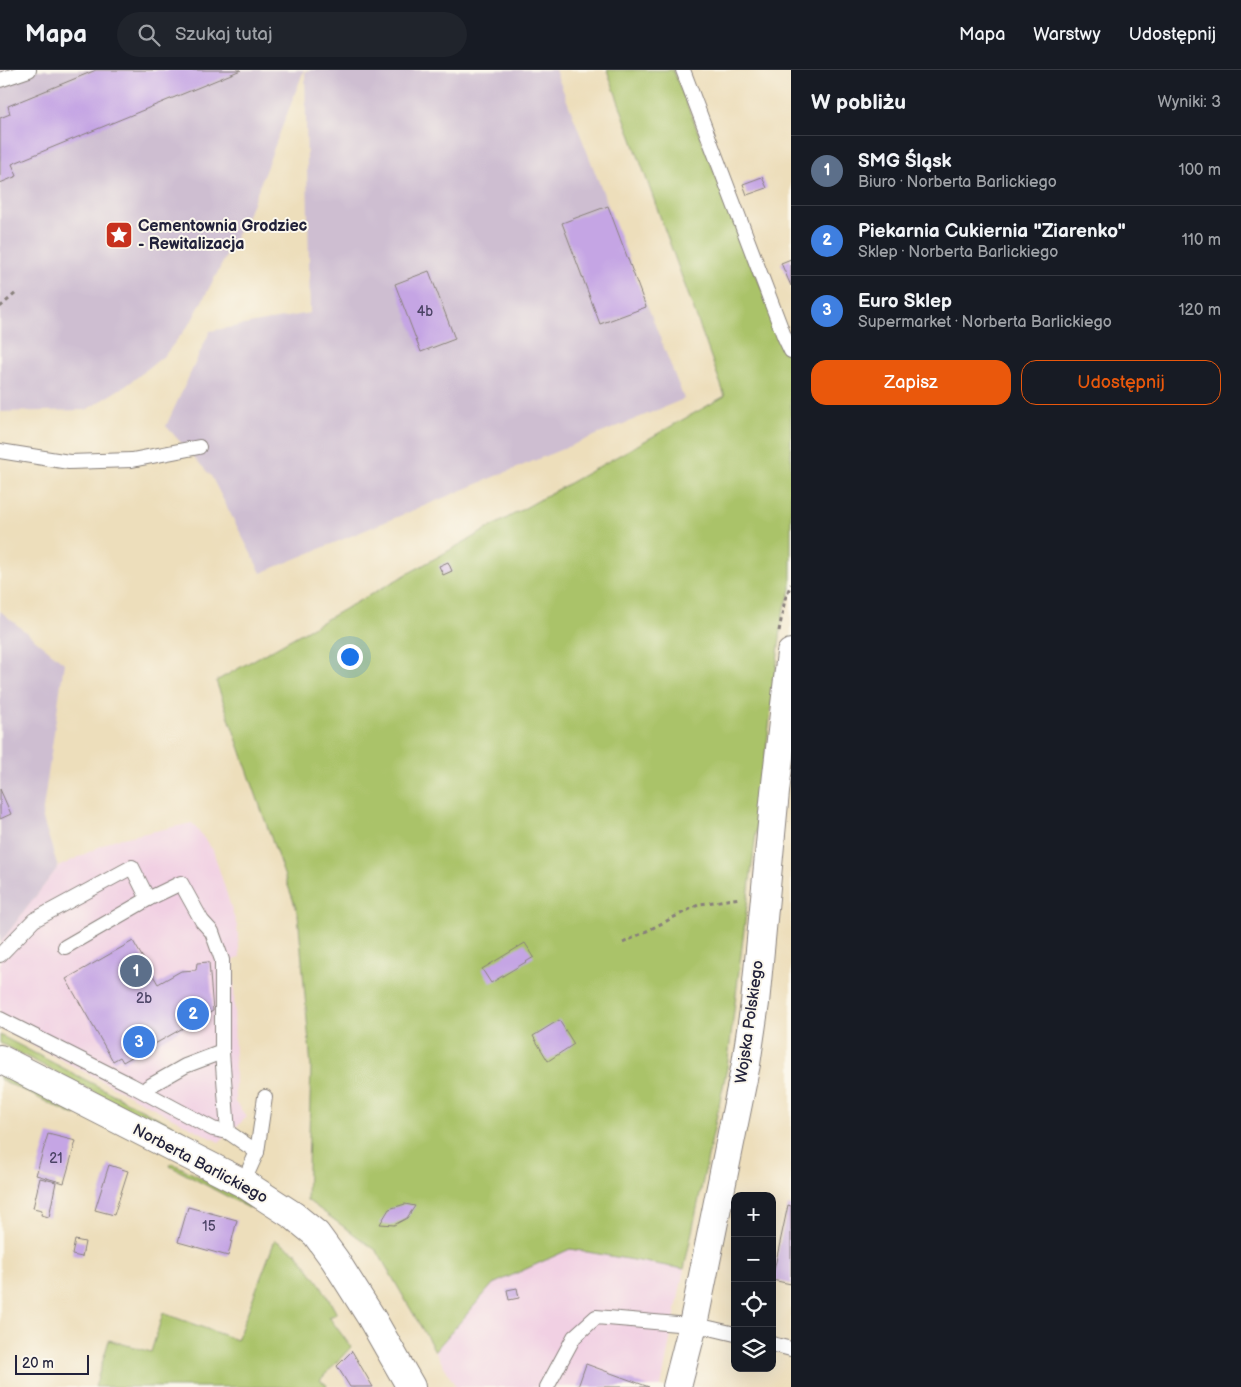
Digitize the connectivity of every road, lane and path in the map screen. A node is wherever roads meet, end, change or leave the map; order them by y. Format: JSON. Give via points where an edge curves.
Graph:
{"nodes":[{"id":1,"x":29,"y":70,"type":"edge"},
{"id":2,"x":683,"y":70,"type":"edge"},
{"id":3,"x":0,"y":80,"type":"edge"},
{"id":4,"x":17,"y":292,"type":"dead end"},
{"id":5,"x":0,"y":307,"type":"edge"},
{"id":6,"x":791,"y":351,"type":"edge"},
{"id":7,"x":199,"y":447,"type":"dead end"},
{"id":8,"x":0,"y":451,"type":"edge"},
{"id":9,"x":791,"y":653,"type":"edge"},
{"id":10,"x":765,"y":895,"type":"junction"},
{"id":11,"x":148,"y":898,"type":"junction"},
{"id":12,"x":623,"y":943,"type":"dead end"},
{"id":13,"x":65,"y":947,"type":"dead end"},
{"id":14,"x":0,"y":955,"type":"edge"},
{"id":15,"x":0,"y":1019,"type":"edge"},
{"id":16,"x":222,"y":1052,"type":"junction"},
{"id":17,"x":0,"y":1059,"type":"edge"},
{"id":18,"x":145,"y":1092,"type":"junction"},
{"id":19,"x":265,"y":1097,"type":"dead end"},
{"id":20,"x":228,"y":1132,"type":"junction"},
{"id":21,"x":257,"y":1152,"type":"junction"},
{"id":22,"x":243,"y":1183,"type":"junction"},
{"id":23,"x":693,"y":1325,"type":"junction"},
{"id":24,"x":731,"y":1333,"type":"edge"},
{"id":25,"x":776,"y":1345,"type":"edge"},
{"id":26,"x":791,"y":1349,"type":"edge"},
{"id":27,"x":410,"y":1387,"type":"edge"},
{"id":28,"x":547,"y":1387,"type":"edge"},
{"id":29,"x":677,"y":1387,"type":"edge"}],
"edges":[{"from":1,"to":3,"type":"lane"},
{"from":2,"to":6,"type":"lane"},
{"from":4,"to":5,"type":"path"},
{"from":7,"to":8,"type":"lane","via":[[132,460],[69,462]]},
{"from":9,"to":10,"type":"street","name":"Wojska Polskiego"},
{"from":10,"to":12,"type":"path","via":[[700,904]]},
{"from":10,"to":23,"type":"street","name":"Wojska Polskiego","via":[[746,1064]]},
{"from":11,"to":13,"type":"lane"},
{"from":11,"to":14,"type":"lane","via":[[132,867],[34,920]]},
{"from":11,"to":16,"type":"lane","via":[[181,883],[202,921],[212,932],[222,960]]},
{"from":15,"to":18,"type":"lane"},
{"from":16,"to":18,"type":"lane","via":[[185,1066],[148,1086]]},
{"from":16,"to":20,"type":"lane"},
{"from":17,"to":22,"type":"street","name":"Norberta Barlickiego"},
{"from":18,"to":20,"type":"lane","via":[[212,1129]]},
{"from":19,"to":21,"type":"lane"},
{"from":20,"to":21,"type":"lane"},
{"from":21,"to":22,"type":"lane"},
{"from":22,"to":27,"type":"street","name":"Norberta Barlickiego","via":[[316,1234],[351,1284]]},
{"from":23,"to":24,"type":"lane"},
{"from":23,"to":28,"type":"lane","via":[[596,1317],[574,1337]]},
{"from":23,"to":29,"type":"street","name":"Wojska Polskiego"},
{"from":25,"to":26,"type":"lane"}]}
